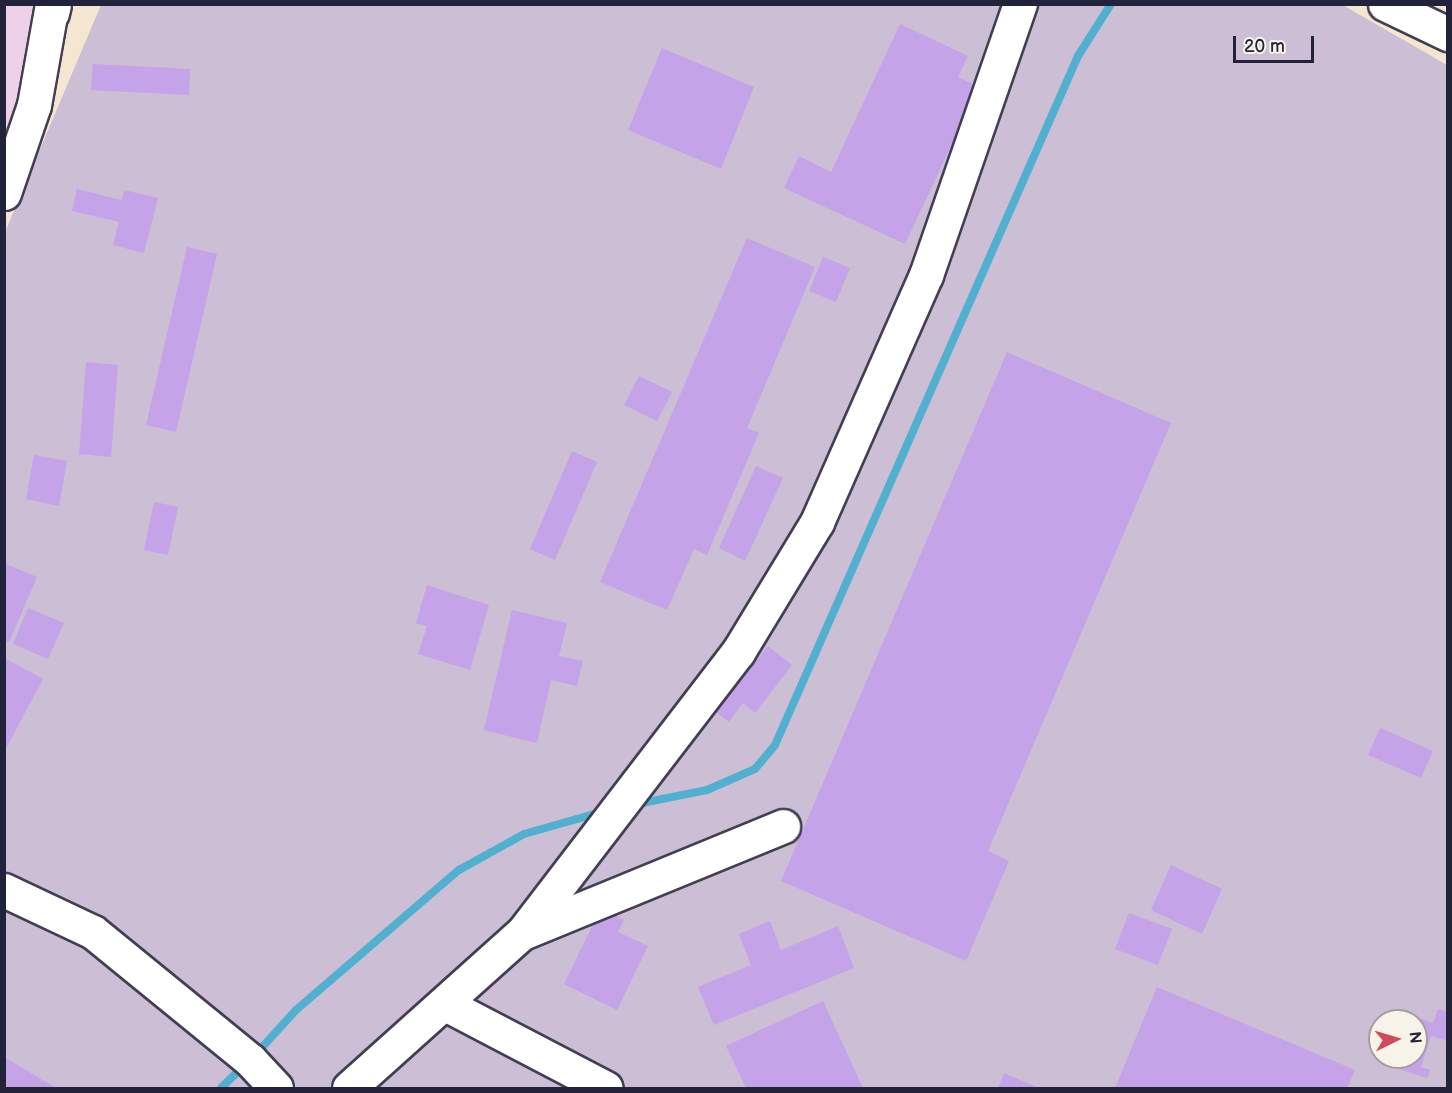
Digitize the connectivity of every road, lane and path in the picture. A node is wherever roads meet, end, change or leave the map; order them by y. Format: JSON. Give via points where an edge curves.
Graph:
{"nodes":[{"id":1,"x":1020,"y":4,"type":"edge"},
{"id":2,"x":1384,"y":4,"type":"edge"},
{"id":3,"x":53,"y":7,"type":"edge"},
{"id":4,"x":1448,"y":34,"type":"edge"},
{"id":5,"x":4,"y":193,"type":"edge"},
{"id":6,"x":783,"y":826,"type":"dead end"},
{"id":7,"x":4,"y":890,"type":"edge"},
{"id":8,"x":523,"y":932,"type":"junction"},
{"id":9,"x":447,"y":1005,"type":"junction"},
{"id":10,"x":276,"y":1089,"type":"edge"},
{"id":11,"x":349,"y":1089,"type":"edge"},
{"id":12,"x":606,"y":1089,"type":"edge"}],
"edges":[{"from":1,"to":8,"type":"street","via":[[926,275],[817,522],[738,652]]},
{"from":2,"to":4,"type":"street"},
{"from":3,"to":5,"type":"street","via":[[34,105]]},
{"from":6,"to":8,"type":"street"},
{"from":7,"to":10,"type":"street","via":[[93,932],[250,1060]]},
{"from":8,"to":9,"type":"street"},
{"from":9,"to":11,"type":"street"},
{"from":9,"to":12,"type":"street"}]}
